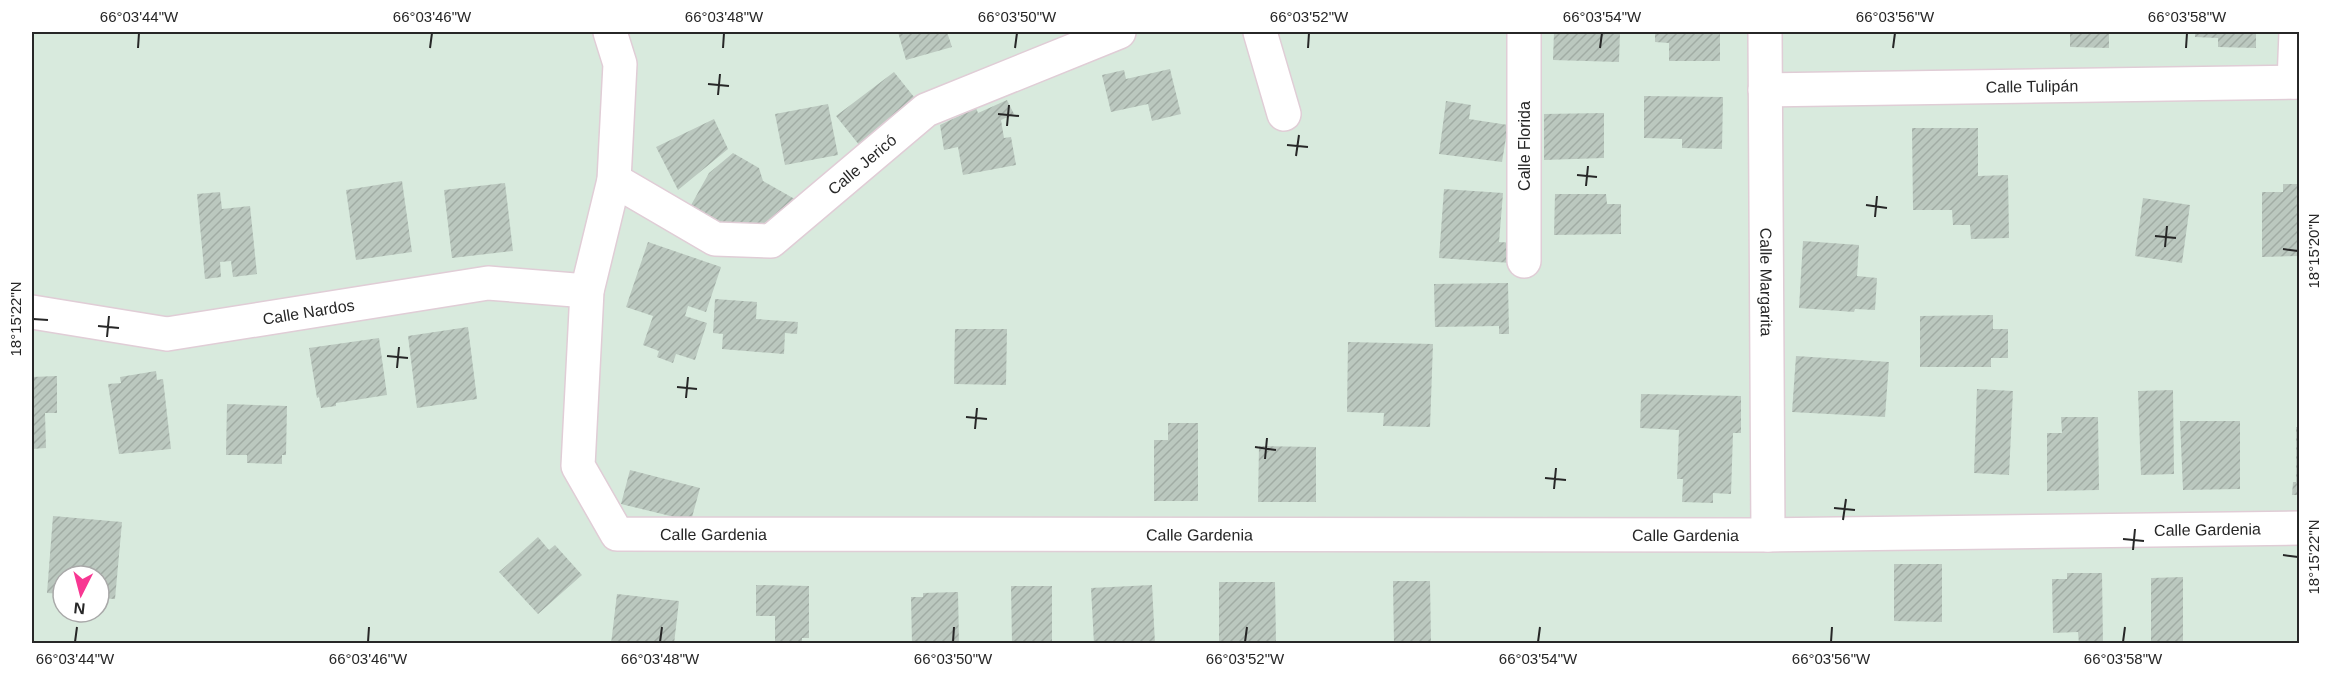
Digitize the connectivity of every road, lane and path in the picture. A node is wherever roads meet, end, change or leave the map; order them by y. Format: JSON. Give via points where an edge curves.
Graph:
{"nodes":[{"id":1,"x":610,"y":32,"type":"edge"},
{"id":2,"x":1119,"y":32,"type":"edge"},
{"id":3,"x":1260,"y":32,"type":"edge"},
{"id":4,"x":1524,"y":32,"type":"edge"},
{"id":5,"x":1765,"y":32,"type":"edge"},
{"id":6,"x":2296,"y":32,"type":"edge"},
{"id":7,"x":2296,"y":82,"type":"edge"},
{"id":8,"x":1765,"y":90,"type":"junction"},
{"id":9,"x":1284,"y":114,"type":"dead end"},
{"id":10,"x":614,"y":180,"type":"junction"},
{"id":11,"x":1524,"y":261,"type":"dead end"},
{"id":12,"x":587,"y":291,"type":"junction"},
{"id":13,"x":32,"y":312,"type":"edge"},
{"id":14,"x":2300,"y":528,"type":"edge"},
{"id":15,"x":1768,"y":535,"type":"junction"}],
"edges":[{"from":1,"to":10,"type":"street","name":"Calle Gardenia","via":[[620,64]]},
{"from":2,"to":10,"type":"street","name":"Calle Jericó","via":[[926,110],[771,241],[714,239]]},
{"from":3,"to":9,"type":"street"},
{"from":4,"to":11,"type":"street","name":"Calle Florida"},
{"from":5,"to":8,"type":"street","name":"Calle Margarita"},
{"from":6,"to":7,"type":"street"},
{"from":7,"to":8,"type":"street","name":"Calle Tulipán"},
{"from":8,"to":15,"type":"street","name":"Calle Margarita"},
{"from":10,"to":12,"type":"street","name":"Calle Gardenia"},
{"from":12,"to":13,"type":"street","name":"Calle Nardos","via":[[488,283],[167,334]]},
{"from":12,"to":15,"type":"street","name":"Calle Gardenia","via":[[578,466],[617,534]]},
{"from":14,"to":15,"type":"street","name":"Calle Gardenia"}]}
